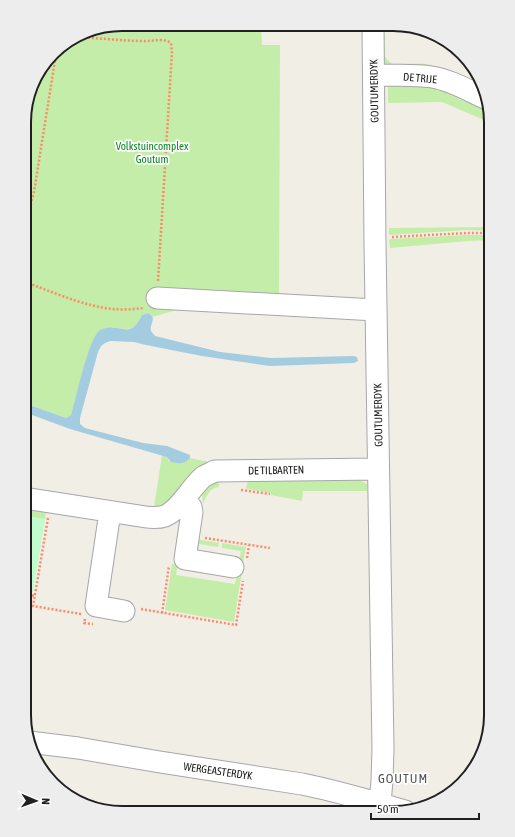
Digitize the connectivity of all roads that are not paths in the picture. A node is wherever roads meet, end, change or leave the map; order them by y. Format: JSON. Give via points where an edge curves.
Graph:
{"nodes":[{"id":1,"x":373,"y":31,"type":"edge"},
{"id":2,"x":374,"y":75,"type":"junction"},
{"id":3,"x":480,"y":97,"type":"edge"},
{"id":4,"x":157,"y":298,"type":"road end"},
{"id":5,"x":376,"y":310,"type":"junction"},
{"id":6,"x":378,"y":469,"type":"junction"},
{"id":7,"x":31,"y":499,"type":"edge"},
{"id":8,"x":184,"y":499,"type":"junction"},
{"id":9,"x":110,"y":512,"type":"junction"},
{"id":10,"x":241,"y":569,"type":"road end"},
{"id":11,"x":132,"y":610,"type":"road end"},
{"id":12,"x":35,"y":743,"type":"edge"},
{"id":13,"x":375,"y":806,"type":"edge"},
{"id":14,"x":379,"y":806,"type":"edge"}],
"edges":[{"from":1,"to":2,"type":"street","name":"GOUTUMERDYK"},
{"from":2,"to":3,"type":"street","name":"DE TRIJE","via":[[434,77]]},
{"from":2,"to":5,"type":"street","name":"GOUTUMERDYK"},
{"from":4,"to":5,"type":"street"},
{"from":5,"to":6,"type":"street","name":"GOUTUMERDYK"},
{"from":6,"to":8,"type":"street","name":"DE TILBARTEN","via":[[214,471],[204,476]]},
{"from":6,"to":14,"type":"street","name":"GOUTUMERDYK","via":[[382,749]]},
{"from":7,"to":9,"type":"street","name":"DE TILBARTEN"},
{"from":8,"to":9,"type":"street","name":"DE TILBARTEN","via":[[166,516],[157,518]]},
{"from":8,"to":10,"type":"street","via":[[191,506],[192,512],[185,559]]},
{"from":9,"to":11,"type":"street","via":[[96,606]]},
{"from":12,"to":13,"type":"street","name":"WERGEASTERDYK","via":[[302,784],[359,797]]}]}
